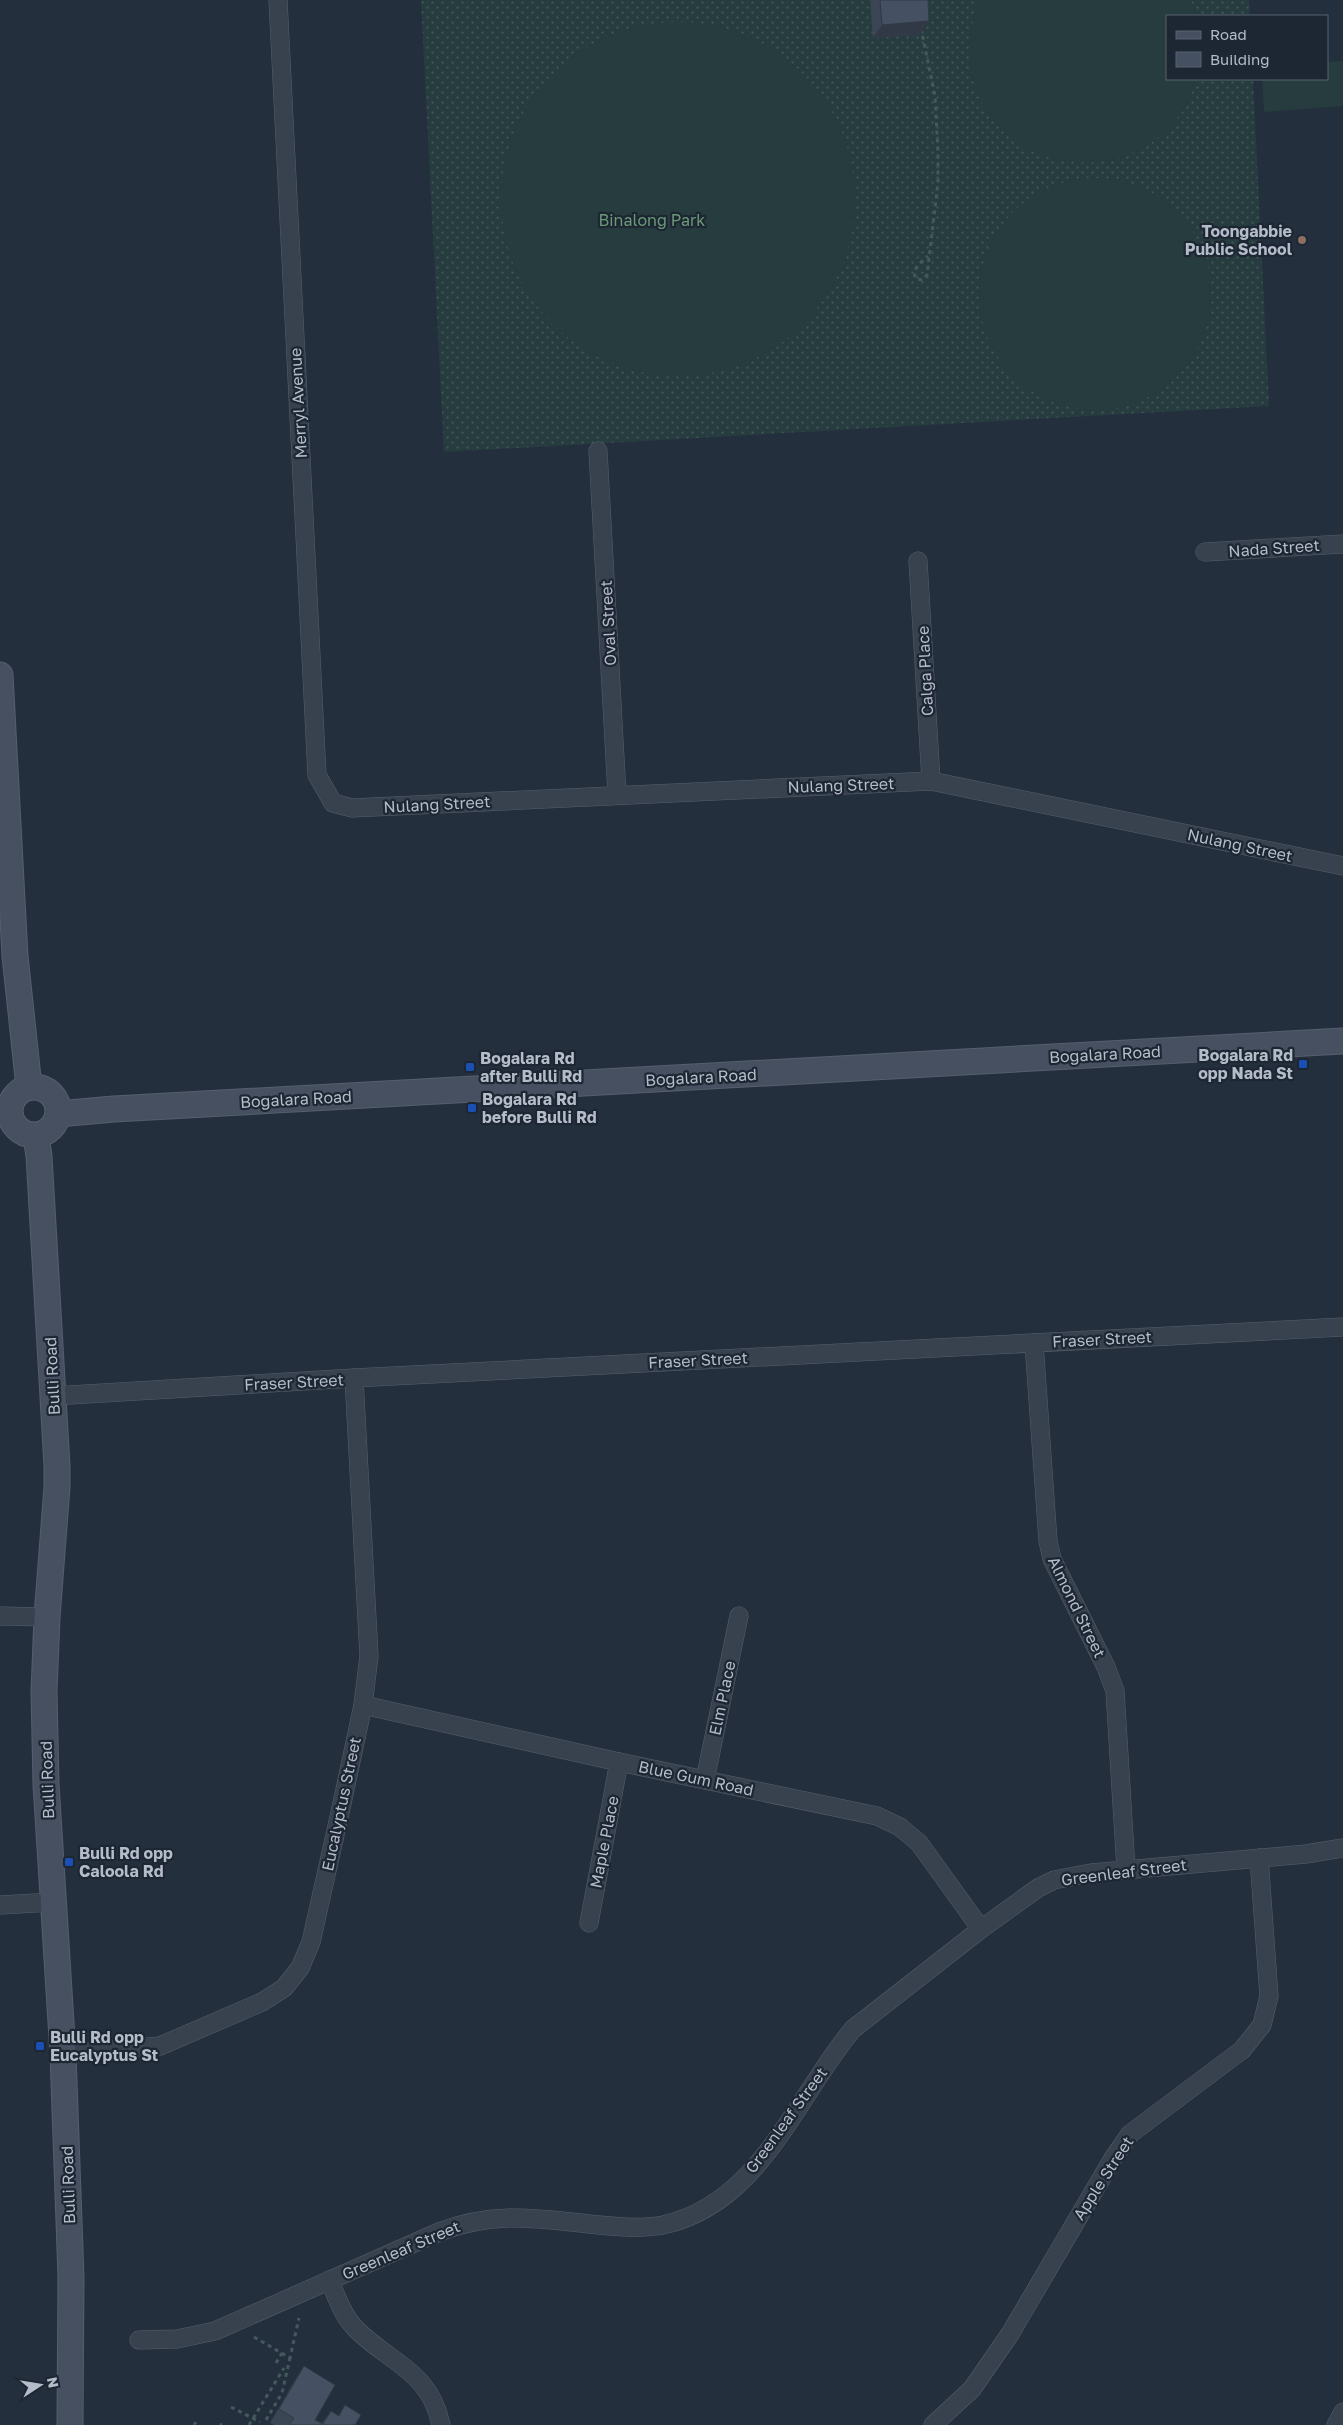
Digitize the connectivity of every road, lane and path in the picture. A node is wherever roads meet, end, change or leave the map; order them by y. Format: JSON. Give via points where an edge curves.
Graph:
{"nodes":[{"id":1,"x":278,"y":0,"type":"edge"},
{"id":2,"x":921,"y":26,"type":"edge"},
{"id":3,"x":928,"y":256,"type":"junction"},
{"id":4,"x":598,"y":451,"type":"dead end"},
{"id":5,"x":1343,"y":544,"type":"edge"},
{"id":6,"x":1205,"y":552,"type":"dead end"},
{"id":7,"x":918,"y":561,"type":"dead end"},
{"id":8,"x":0,"y":675,"type":"edge"},
{"id":9,"x":931,"y":781,"type":"junction"},
{"id":10,"x":617,"y":795,"type":"junction"},
{"id":11,"x":333,"y":803,"type":"joint"},
{"id":12,"x":1343,"y":866,"type":"edge"},
{"id":13,"x":1343,"y":1042,"type":"edge"},
{"id":14,"x":29,"y":1087,"type":"junction"},
{"id":15,"x":5,"y":1109,"type":"edge"},
{"id":16,"x":58,"y":1114,"type":"junction"},
{"id":17,"x":36,"y":1136,"type":"junction"},
{"id":18,"x":1343,"y":1327,"type":"edge"},
{"id":19,"x":1034,"y":1343,"type":"junction"},
{"id":20,"x":354,"y":1378,"type":"junction"},
{"id":21,"x":53,"y":1396,"type":"junction"},
{"id":22,"x":0,"y":1616,"type":"edge"},
{"id":23,"x":739,"y":1616,"type":"dead end"},
{"id":24,"x":47,"y":1617,"type":"junction"},
{"id":25,"x":363,"y":1705,"type":"junction"},
{"id":26,"x":619,"y":1762,"type":"junction"},
{"id":27,"x":706,"y":1780,"type":"junction"},
{"id":28,"x":1343,"y":1848,"type":"edge"},
{"id":29,"x":1259,"y":1858,"type":"junction"},
{"id":30,"x":1126,"y":1869,"type":"junction"},
{"id":31,"x":53,"y":1902,"type":"junction"},
{"id":32,"x":0,"y":1905,"type":"edge"},
{"id":33,"x":589,"y":1922,"type":"dead end"},
{"id":34,"x":981,"y":1929,"type":"junction"},
{"id":35,"x":63,"y":2054,"type":"junction"},
{"id":36,"x":329,"y":2280,"type":"junction"},
{"id":37,"x":299,"y":2318,"type":"dead end"},
{"id":38,"x":254,"y":2337,"type":"dead end"},
{"id":39,"x":139,"y":2340,"type":"dead end"},
{"id":40,"x":282,"y":2353,"type":"junction"},
{"id":41,"x":290,"y":2358,"type":"junction"},
{"id":42,"x":276,"y":2363,"type":"dead end"},
{"id":43,"x":284,"y":2368,"type":"dead end"},
{"id":44,"x":231,"y":2407,"type":"dead end"},
{"id":45,"x":1343,"y":2412,"type":"edge"},
{"id":46,"x":254,"y":2418,"type":"junction"},
{"id":47,"x":266,"y":2420,"type":"dead end"},
{"id":48,"x":260,"y":2422,"type":"dead end"},
{"id":49,"x":70,"y":2425,"type":"edge"},
{"id":50,"x":249,"y":2425,"type":"edge"},
{"id":51,"x":441,"y":2425,"type":"edge"},
{"id":52,"x":933,"y":2425,"type":"edge"},
{"id":53,"x":1336,"y":2425,"type":"edge"}],
"edges":[{"from":1,"to":11,"type":"street","name":"Merryl Avenue","via":[[318,775]]},
{"from":2,"to":3,"type":"path","via":[[934,89],[938,145],[938,183]]},
{"from":3,"to":3,"type":"path","via":[[915,270],[916,279],[922,280],[927,275]]},
{"from":4,"to":10,"type":"street","name":"Oval Street"},
{"from":5,"to":6,"type":"street","name":"Nada Street"},
{"from":7,"to":9,"type":"street","name":"Calga Place"},
{"from":8,"to":14,"type":"street","via":[[15,956]]},
{"from":9,"to":10,"type":"street","name":"Nulang Street"},
{"from":9,"to":12,"type":"street","name":"Nulang Street"},
{"from":10,"to":11,"type":"street","name":"Nulang Street","via":[[352,808]]},
{"from":13,"to":16,"type":"street","name":"Bogalara Road"},
{"from":14,"to":15,"type":"street","via":[[20,1091]]},
{"from":14,"to":16,"type":"street","via":[[48,1091],[58,1106]]},
{"from":15,"to":17,"type":"street","via":[[16,1128]]},
{"from":16,"to":17,"type":"street","via":[[57,1121],[48,1132]]},
{"from":17,"to":21,"type":"street","name":"Bulli Road"},
{"from":18,"to":19,"type":"street","name":"Fraser Street"},
{"from":19,"to":20,"type":"street","name":"Fraser Street"},
{"from":19,"to":30,"type":"street","name":"Almond Street","via":[[1052,1559],[1116,1691]]},
{"from":20,"to":21,"type":"street","name":"Fraser Street"},
{"from":20,"to":25,"type":"street","name":"Eucalyptus Street","via":[[369,1656]]},
{"from":21,"to":24,"type":"street","name":"Bulli Road","via":[[57,1487]]},
{"from":22,"to":24,"type":"street"},
{"from":23,"to":27,"type":"street","name":"Elm Place"},
{"from":24,"to":31,"type":"street","name":"Bulli Road","via":[[44,1691]]},
{"from":25,"to":26,"type":"street","name":"Blue Gum Road"},
{"from":25,"to":35,"type":"street","name":"Eucalyptus Street","via":[[311,1942],[300,1968],[284,1988],[262,2002],[160,2046]]},
{"from":26,"to":27,"type":"street","name":"Blue Gum Road"},
{"from":26,"to":33,"type":"street","name":"Maple Place"},
{"from":27,"to":34,"type":"street","name":"Blue Gum Road","via":[[877,1816],[900,1828],[919,1843]]},
{"from":28,"to":29,"type":"street","name":"Greenleaf Street"},
{"from":29,"to":30,"type":"street","name":"Greenleaf Street"},
{"from":29,"to":52,"type":"street","name":"Apple Street","via":[[1268,1996],[1262,2025],[1242,2050],[1130,2134],[1010,2334],[972,2389]]},
{"from":30,"to":34,"type":"street","name":"Greenleaf Street","via":[[1054,1880]]},
{"from":31,"to":32,"type":"street"},
{"from":31,"to":35,"type":"street","name":"Bulli Road"},
{"from":34,"to":36,"type":"street","name":"Greenleaf Street","via":[[853,2029],[758,2163],[726,2196],[706,2209],[662,2225],[638,2227],[516,2217],[476,2220],[438,2232]]},
{"from":35,"to":49,"type":"street","name":"Bulli Road","via":[[72,2304]]},
{"from":36,"to":39,"type":"street","name":"Greenleaf Street","via":[[215,2331],[177,2339]]},
{"from":36,"to":51,"type":"street","via":[[346,2317],[356,2330],[416,2376],[431,2399]]},
{"from":37,"to":41,"type":"path"},
{"from":38,"to":40,"type":"path"},
{"from":40,"to":41,"type":"path"},
{"from":40,"to":42,"type":"path"},
{"from":41,"to":47,"type":"path","via":[[282,2393]]},
{"from":43,"to":46,"type":"path"},
{"from":44,"to":46,"type":"path"},
{"from":45,"to":53,"type":"street"},
{"from":46,"to":48,"type":"path"},
{"from":46,"to":50,"type":"path"}]}
